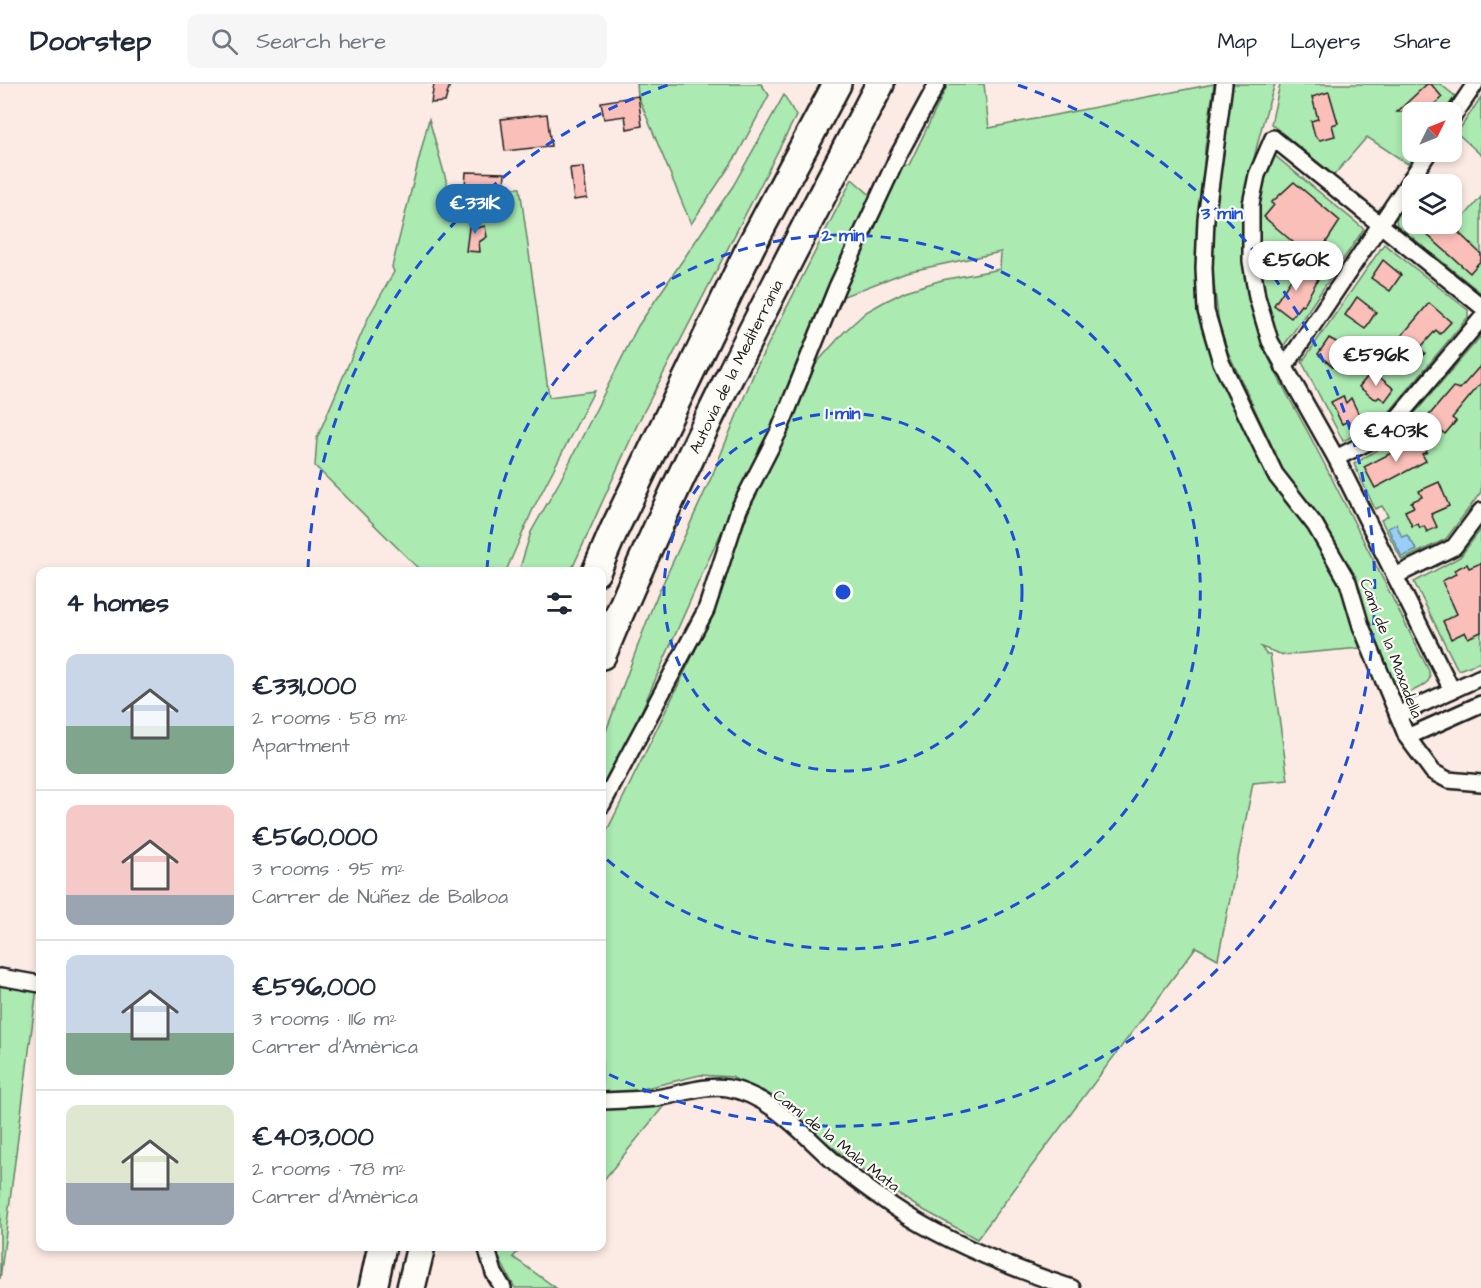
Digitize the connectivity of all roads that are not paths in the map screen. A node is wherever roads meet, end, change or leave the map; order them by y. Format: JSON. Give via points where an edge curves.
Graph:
{"nodes":[{"id":1,"x":837,"y":84,"type":"edge"},
{"id":2,"x":880,"y":84,"type":"edge"},
{"id":3,"x":937,"y":84,"type":"edge"},
{"id":4,"x":1224,"y":84,"type":"edge"},
{"id":5,"x":1467,"y":87,"type":"edge"},
{"id":6,"x":1460,"y":102,"type":"edge"},
{"id":7,"x":1423,"y":162,"type":"edge"},
{"id":8,"x":1380,"y":225,"type":"junction"},
{"id":9,"x":1481,"y":306,"type":"edge"},
{"id":10,"x":1481,"y":319,"type":"edge"},
{"id":11,"x":1284,"y":368,"type":"junction"},
{"id":12,"x":1336,"y":458,"type":"junction"},
{"id":13,"x":1481,"y":512,"type":"edge"},
{"id":14,"x":598,"y":567,"type":"edge"},
{"id":15,"x":1397,"y":575,"type":"junction"},
{"id":16,"x":606,"y":645,"type":"edge"},
{"id":17,"x":1481,"y":677,"type":"edge"},
{"id":18,"x":1452,"y":690,"type":"junction"},
{"id":19,"x":1481,"y":704,"type":"edge"},
{"id":20,"x":1398,"y":715,"type":"junction"},
{"id":21,"x":1407,"y":737,"type":"junction"},
{"id":22,"x":1481,"y":783,"type":"edge"},
{"id":23,"x":606,"y":798,"type":"edge"},
{"id":24,"x":0,"y":977,"type":"edge"},
{"id":25,"x":36,"y":983,"type":"edge"},
{"id":26,"x":606,"y":1101,"type":"edge"},
{"id":27,"x":381,"y":1251,"type":"edge"},
{"id":28,"x":420,"y":1251,"type":"edge"},
{"id":29,"x":487,"y":1251,"type":"edge"},
{"id":30,"x":373,"y":1288,"type":"edge"},
{"id":31,"x":411,"y":1288,"type":"edge"},
{"id":32,"x":503,"y":1288,"type":"edge"},
{"id":33,"x":1072,"y":1288,"type":"edge"}],
"edges":[{"from":1,"to":14,"type":"highway","via":[[751,246]]},
{"from":2,"to":16,"type":"highway","name":"Autovia de la Mediterrània","via":[[649,540]]},
{"from":3,"to":23,"type":"street","via":[[899,154],[837,287],[779,430],[739,509],[706,610]]},
{"from":4,"to":20,"type":"street","name":"Camí de la Maxadella","via":[[1206,219],[1206,311],[1221,362],[1275,474],[1315,525],[1348,582],[1361,626]]},
{"from":5,"to":6,"type":"street"},
{"from":7,"to":8,"type":"street"},
{"from":8,"to":9,"type":"street"},
{"from":8,"to":11,"type":"street"},
{"from":8,"to":11,"type":"street","via":[[1273,138],[1257,175],[1251,204],[1251,261],[1270,341]]},
{"from":10,"to":12,"type":"street","via":[[1384,434]]},
{"from":11,"to":12,"type":"street"},
{"from":12,"to":15,"type":"street"},
{"from":13,"to":15,"type":"street","via":[[1454,548]]},
{"from":15,"to":18,"type":"street"},
{"from":17,"to":18,"type":"street"},
{"from":18,"to":20,"type":"street"},
{"from":19,"to":21,"type":"street"},
{"from":20,"to":21,"type":"street","name":"Camí de la Maxadella"},
{"from":21,"to":22,"type":"street","name":"Camí de la Maxadella","via":[[1433,772],[1448,780]]},
{"from":24,"to":25,"type":"street"},
{"from":26,"to":33,"type":"street","name":"Camí de la Mala Mata","via":[[655,1098],[712,1088],[729,1088],[753,1097],[895,1208],[1027,1272]]},
{"from":27,"to":30,"type":"highway"},
{"from":28,"to":31,"type":"highway"},
{"from":29,"to":32,"type":"street"}]}
